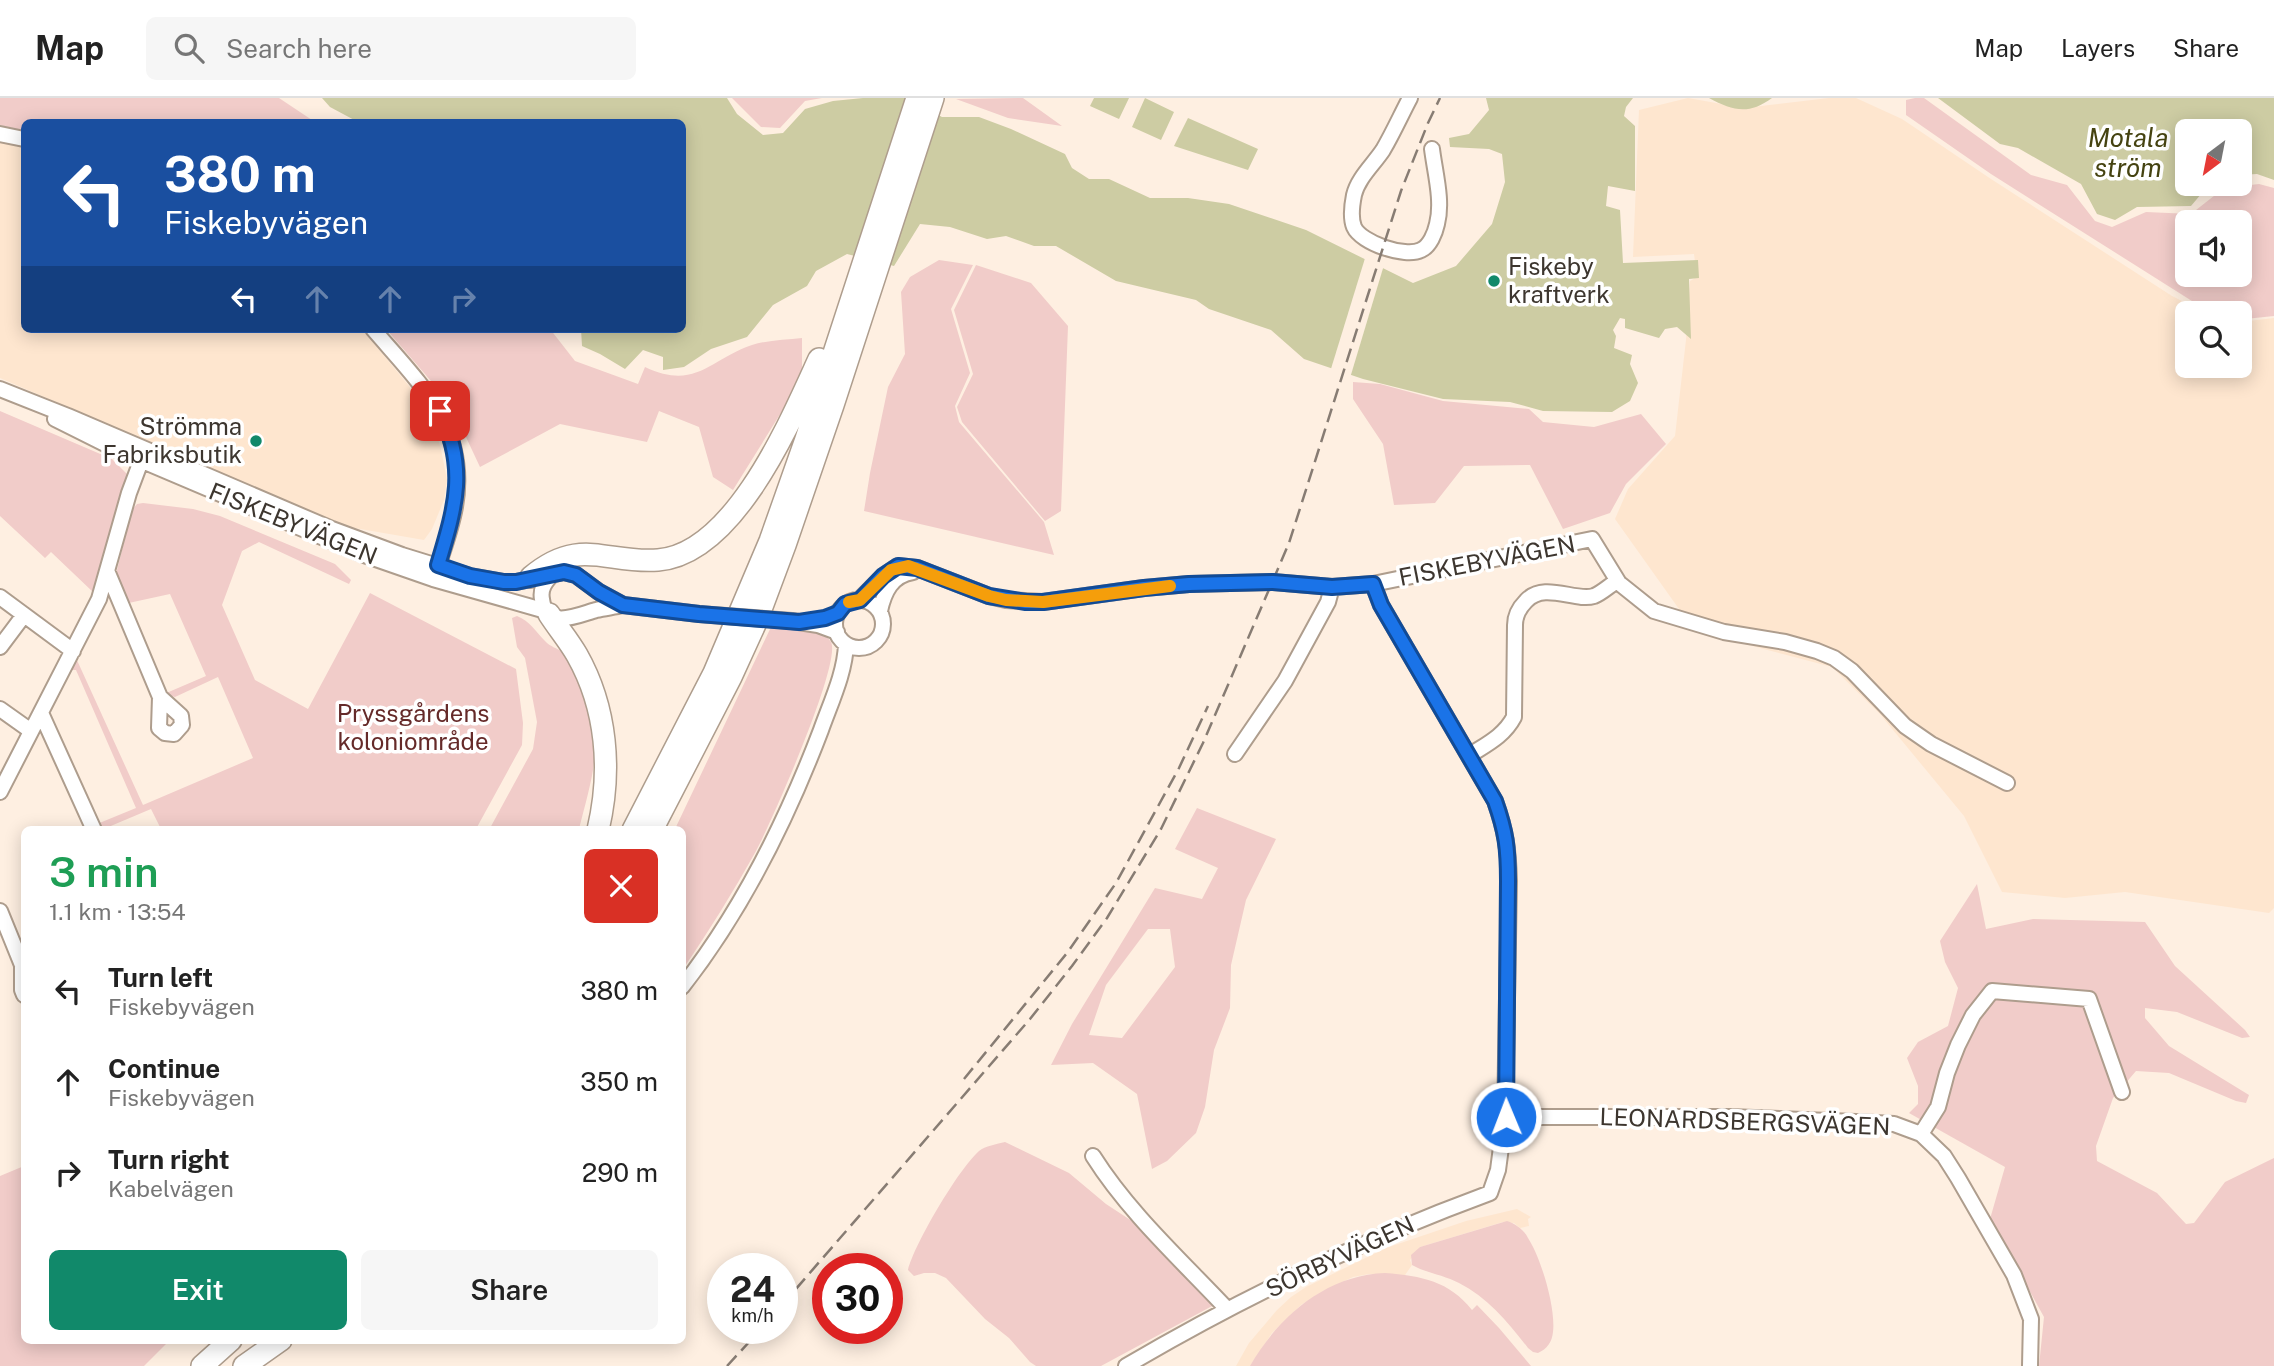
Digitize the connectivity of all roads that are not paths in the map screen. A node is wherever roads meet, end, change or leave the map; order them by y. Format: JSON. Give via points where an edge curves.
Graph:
{"nodes":[{"id":1,"x":917,"y":98,"type":"edge"},
{"id":2,"x":933,"y":98,"type":"edge"},
{"id":3,"x":1410,"y":98,"type":"edge"},
{"id":4,"x":0,"y":134,"type":"edge"},
{"id":5,"x":21,"y":138,"type":"edge"},
{"id":6,"x":1432,"y":149,"type":"dead end"},
{"id":7,"x":862,"y":291,"type":"junction"},
{"id":8,"x":840,"y":332,"type":"junction"},
{"id":9,"x":376,"y":333,"type":"edge"},
{"id":10,"x":6,"y":392,"type":"edge"},
{"id":11,"x":143,"y":455,"type":"junction"},
{"id":12,"x":435,"y":572,"type":"junction"},
{"id":13,"x":108,"y":573,"type":"junction"},
{"id":14,"x":932,"y":573,"type":"junction"},
{"id":15,"x":547,"y":575,"type":"junction"},
{"id":16,"x":1617,"y":581,"type":"junction"},
{"id":17,"x":1373,"y":584,"type":"junction"},
{"id":18,"x":1332,"y":587,"type":"junction"},
{"id":19,"x":0,"y":597,"type":"edge"},
{"id":20,"x":860,"y":600,"type":"junction"},
{"id":21,"x":623,"y":605,"type":"junction"},
{"id":22,"x":880,"y":611,"type":"junction"},
{"id":23,"x":548,"y":612,"type":"junction"},
{"id":24,"x":838,"y":613,"type":"junction"},
{"id":25,"x":24,"y":615,"type":"junction"},
{"id":26,"x":795,"y":621,"type":"junction"},
{"id":27,"x":848,"y":641,"type":"junction"},
{"id":28,"x":0,"y":647,"type":"edge"},
{"id":29,"x":73,"y":651,"type":"junction"},
{"id":30,"x":160,"y":697,"type":"dead end"},
{"id":31,"x":0,"y":709,"type":"edge"},
{"id":32,"x":41,"y":713,"type":"junction"},
{"id":33,"x":31,"y":731,"type":"junction"},
{"id":34,"x":1235,"y":754,"type":"dead end"},
{"id":35,"x":1470,"y":755,"type":"junction"},
{"id":36,"x":2007,"y":783,"type":"dead end"},
{"id":37,"x":0,"y":792,"type":"edge"},
{"id":38,"x":671,"y":793,"type":"junction"},
{"id":39,"x":91,"y":826,"type":"edge"},
{"id":40,"x":599,"y":826,"type":"edge"},
{"id":41,"x":635,"y":826,"type":"edge"},
{"id":42,"x":654,"y":826,"type":"edge"},
{"id":43,"x":659,"y":826,"type":"edge"},
{"id":44,"x":0,"y":911,"type":"edge"},
{"id":45,"x":21,"y":960,"type":"edge"},
{"id":46,"x":686,"y":982,"type":"edge"},
{"id":47,"x":2122,"y":1092,"type":"dead end"},
{"id":48,"x":1510,"y":1117,"type":"junction"},
{"id":49,"x":1921,"y":1134,"type":"junction"},
{"id":50,"x":1093,"y":1156,"type":"dead end"},
{"id":51,"x":1227,"y":1309,"type":"junction"},
{"id":52,"x":227,"y":1344,"type":"edge"},
{"id":53,"x":252,"y":1344,"type":"edge"},
{"id":54,"x":275,"y":1344,"type":"edge"},
{"id":55,"x":202,"y":1366,"type":"edge"},
{"id":56,"x":229,"y":1366,"type":"edge"},
{"id":57,"x":244,"y":1366,"type":"edge"},
{"id":58,"x":1126,"y":1366,"type":"edge"},
{"id":59,"x":2030,"y":1366,"type":"edge"}],
"edges":[{"from":1,"to":7,"type":"highway"},
{"from":2,"to":7,"type":"highway"},
{"from":3,"to":6,"type":"street","via":[[1354,194],[1354,226],[1366,240],[1406,253],[1428,244],[1438,210]]},
{"from":4,"to":5,"type":"street"},
{"from":7,"to":8,"type":"highway"},
{"from":7,"to":38,"type":"highway","via":[[829,418],[757,620]]},
{"from":8,"to":15,"type":"highway","via":[[821,355],[765,469],[717,528],[694,548],[658,560],[613,557]]},
{"from":8,"to":41,"type":"highway","via":[[746,600]]},
{"from":9,"to":12,"type":"street","via":[[432,397],[452,446],[456,493]]},
{"from":10,"to":11,"type":"street","name":"FISKEBYVÄGEN","via":[[87,436]]},
{"from":11,"to":12,"type":"street","name":"FISKEBYVÄGEN"},
{"from":11,"to":13,"type":"street"},
{"from":12,"to":15,"type":"street","name":"FISKEBYVÄGEN","via":[[516,582]]},
{"from":12,"to":23,"type":"street","name":"FISKEBYVÄGEN"},
{"from":13,"to":29,"type":"street"},
{"from":13,"to":30,"type":"street"},
{"from":14,"to":18,"type":"street","name":"FISKEBYVÄGEN","via":[[989,596],[1026,602],[1189,584],[1273,582]]},
{"from":14,"to":20,"type":"street","name":"FISKEBYVÄGEN","via":[[898,566]]},
{"from":14,"to":22,"type":"street","name":"FISKEBYVÄGEN","via":[[898,577],[886,592]]},
{"from":15,"to":21,"type":"street","name":"FISKEBYVÄGEN","via":[[576,575]]},
{"from":15,"to":23,"type":"street","via":[[541,598]]},
{"from":16,"to":17,"type":"street","name":"FISKEBYVÄGEN","via":[[1592,539]]},
{"from":16,"to":35,"type":"street","via":[[1593,596],[1540,592],[1521,606],[1515,617],[1514,717],[1499,736]]},
{"from":16,"to":36,"type":"street","name":"FISKEBYVÄGEN","via":[[1654,611],[1834,658],[1905,726]]},
{"from":17,"to":18,"type":"street","name":"FISKEBYVÄGEN"},
{"from":17,"to":35,"type":"street","name":"SÖRBYVÄGEN"},
{"from":18,"to":34,"type":"street","via":[[1284,681]]},
{"from":19,"to":25,"type":"street"},
{"from":20,"to":22,"type":"street"},
{"from":20,"to":24,"type":"street","via":[[845,604]]},
{"from":21,"to":23,"type":"street","name":"FISKEBYVÄGEN","via":[[567,620]]},
{"from":21,"to":26,"type":"street","name":"FISKEBYVÄGEN","bridge":true},
{"from":22,"to":27,"type":"street","via":[[884,623],[872,644]]},
{"from":23,"to":40,"type":"highway","via":[[577,654],[602,725],[606,776]]},
{"from":24,"to":26,"type":"street","name":"FISKEBYVÄGEN"},
{"from":24,"to":27,"type":"street","via":[[835,622]]},
{"from":25,"to":28,"type":"street"},
{"from":25,"to":29,"type":"street"},
{"from":26,"to":27,"type":"street","name":"FISKEBYVÄGEN","via":[[818,625]]},
{"from":27,"to":46,"type":"street","via":[[844,665],[793,802],[753,882]]},
{"from":29,"to":32,"type":"street"},
{"from":31,"to":33,"type":"street"},
{"from":32,"to":33,"type":"street"},
{"from":32,"to":39,"type":"street"},
{"from":33,"to":37,"type":"street"},
{"from":35,"to":48,"type":"street","name":"SÖRBYVÄGEN","via":[[1495,801],[1508,848]]},
{"from":38,"to":42,"type":"highway"},
{"from":38,"to":43,"type":"highway"},
{"from":44,"to":45,"type":"street"},
{"from":47,"to":49,"type":"street","via":[[2089,999],[1992,986],[1963,1035],[1937,1107]]},
{"from":48,"to":49,"type":"street","name":"LEONARDSBERGSVÄGEN","via":[[1856,1122],[1894,1124]]},
{"from":48,"to":51,"type":"street","name":"SÖRBYVÄGEN","via":[[1490,1193]]},
{"from":49,"to":59,"type":"street","name":"LEONARDSBERGSVÄGEN","via":[[1944,1156],[2014,1275],[2031,1319]]},
{"from":50,"to":51,"type":"street","via":[[1141,1218]]},
{"from":51,"to":58,"type":"street","name":"SÖRBYVÄGEN"},
{"from":52,"to":55,"type":"highway"},
{"from":53,"to":56,"type":"highway"},
{"from":54,"to":57,"type":"highway"}]}
